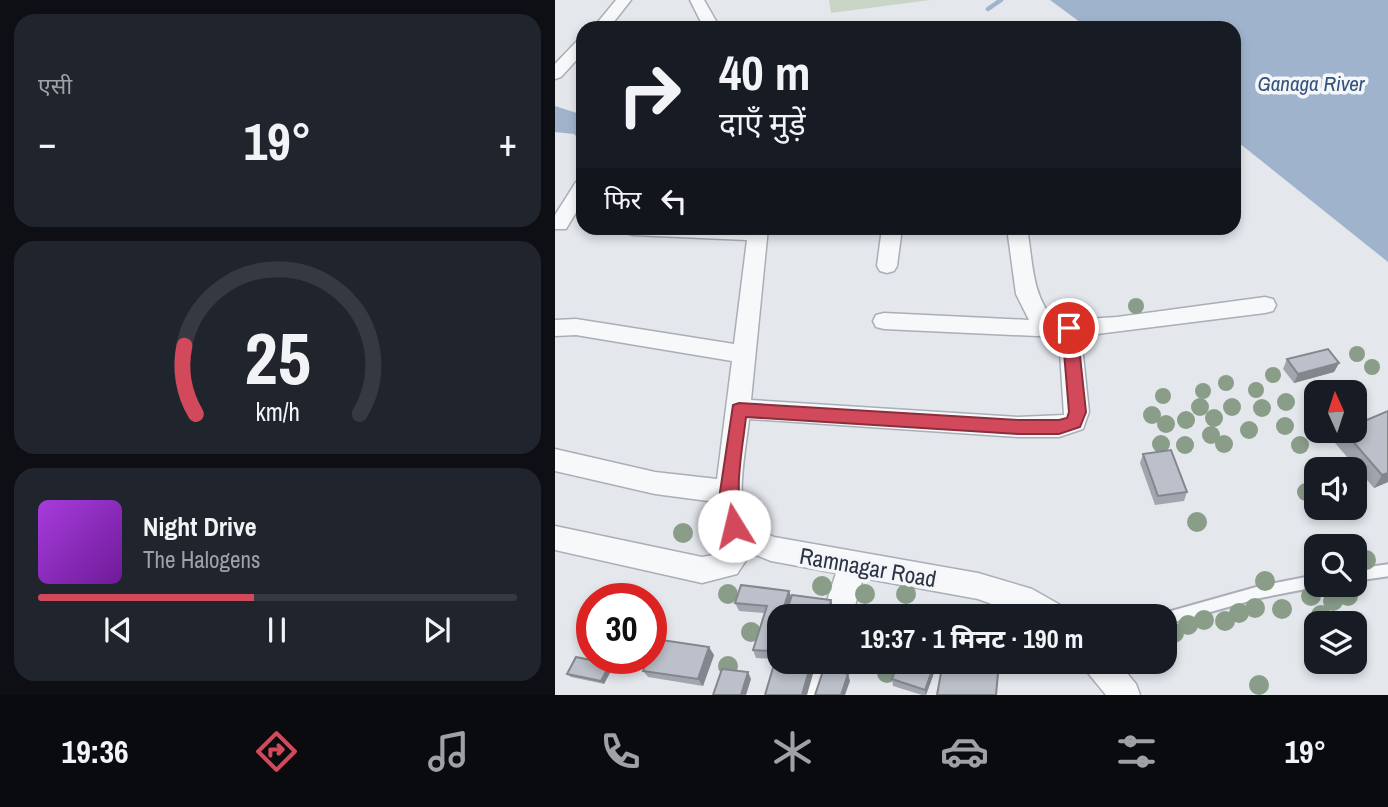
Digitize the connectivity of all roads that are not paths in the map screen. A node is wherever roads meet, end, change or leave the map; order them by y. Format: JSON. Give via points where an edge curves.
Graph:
{"nodes":[{"id":1,"x":624,"y":0,"type":"edge"},
{"id":2,"x":697,"y":0,"type":"edge"},
{"id":3,"x":607,"y":21,"type":"edge"},
{"id":4,"x":709,"y":21,"type":"edge"},
{"id":5,"x":576,"y":52,"type":"edge"},
{"id":6,"x":555,"y":74,"type":"edge"},
{"id":7,"x":576,"y":196,"type":"edge"},
{"id":8,"x":557,"y":224,"type":"edge"},
{"id":9,"x":576,"y":225,"type":"edge"},
{"id":10,"x":758,"y":235,"type":"edge"},
{"id":11,"x":891,"y":235,"type":"edge"},
{"id":12,"x":1018,"y":235,"type":"edge"},
{"id":13,"x":887,"y":266,"type":"dead end"},
{"id":14,"x":1264,"y":305,"type":"dead end"},
{"id":15,"x":884,"y":321,"type":"dead end"},
{"id":16,"x":555,"y":328,"type":"edge"},
{"id":17,"x":1059,"y":329,"type":"junction"},
{"id":18,"x":743,"y":354,"type":"junction"},
{"id":19,"x":739,"y":410,"type":"junction"},
{"id":20,"x":555,"y":460,"type":"edge"},
{"id":21,"x":729,"y":492,"type":"junction"},
{"id":22,"x":555,"y":538,"type":"edge"},
{"id":23,"x":746,"y":538,"type":"junction"},
{"id":24,"x":853,"y":565,"type":"junction"},
{"id":25,"x":1388,"y":570,"type":"edge"},
{"id":26,"x":1367,"y":573,"type":"edge"},
{"id":27,"x":1304,"y":583,"type":"edge"},
{"id":28,"x":841,"y":604,"type":"edge"},
{"id":29,"x":1031,"y":604,"type":"edge"},
{"id":30,"x":1177,"y":615,"type":"edge"},
{"id":31,"x":820,"y":674,"type":"edge"},
{"id":32,"x":1108,"y":674,"type":"edge"},
{"id":33,"x":813,"y":695,"type":"edge"},
{"id":34,"x":1125,"y":695,"type":"edge"}],
"edges":[{"from":1,"to":3,"type":"street"},
{"from":2,"to":4,"type":"street"},
{"from":5,"to":6,"type":"street"},
{"from":7,"to":8,"type":"street"},
{"from":8,"to":9,"type":"street"},
{"from":10,"to":18,"type":"street"},
{"from":11,"to":13,"type":"street"},
{"from":12,"to":17,"type":"street","via":[[1028,303],[1036,317]]},
{"from":14,"to":17,"type":"street"},
{"from":15,"to":17,"type":"street"},
{"from":16,"to":18,"type":"street","via":[[576,327]]},
{"from":17,"to":19,"type":"street","via":[[1077,412],[1074,422],[1059,427]]},
{"from":18,"to":19,"type":"street"},
{"from":19,"to":21,"type":"street"},
{"from":20,"to":21,"type":"street","via":[[655,483]]},
{"from":21,"to":23,"type":"street","via":[[734,526]]},
{"from":22,"to":23,"type":"street","via":[[702,570],[727,565]]},
{"from":23,"to":24,"type":"street","name":"Ramnagar Road","via":[[771,549]]},
{"from":24,"to":28,"type":"street"},
{"from":24,"to":29,"type":"street","name":"Ramnagar Road","via":[[978,586]]},
{"from":25,"to":26,"type":"lane"},
{"from":27,"to":30,"type":"lane"},
{"from":31,"to":33,"type":"street"},
{"from":32,"to":34,"type":"street"}]}
